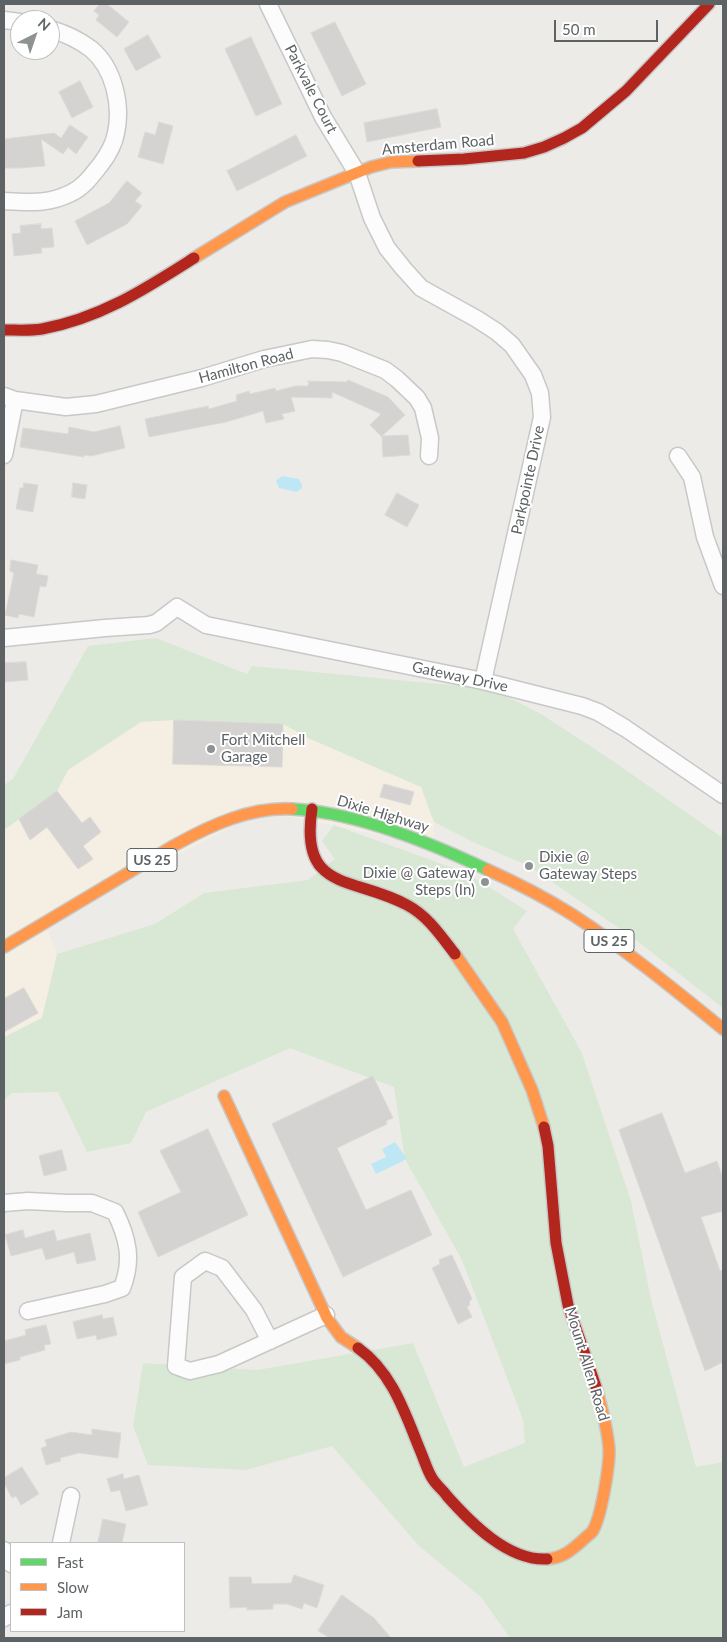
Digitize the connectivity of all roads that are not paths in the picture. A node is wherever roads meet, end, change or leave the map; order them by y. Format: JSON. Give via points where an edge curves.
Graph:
{"nodes":[{"id":1,"x":268,"y":4,"type":"edge"},
{"id":2,"x":709,"y":4,"type":"edge"},
{"id":3,"x":60,"y":32,"type":"edge"},
{"id":4,"x":357,"y":173,"type":"junction"},
{"id":5,"x":4,"y":201,"type":"edge"},
{"id":6,"x":4,"y":330,"type":"edge"},
{"id":7,"x":10,"y":398,"type":"edge"},
{"id":8,"x":4,"y":455,"type":"edge"},
{"id":9,"x":429,"y":456,"type":"dead end"},
{"id":10,"x":678,"y":456,"type":"dead end"},
{"id":11,"x":723,"y":586,"type":"edge"},
{"id":12,"x":4,"y":638,"type":"edge"},
{"id":13,"x":483,"y":681,"type":"junction"},
{"id":14,"x":721,"y":791,"type":"edge"},
{"id":15,"x":312,"y":810,"type":"junction"},
{"id":16,"x":4,"y":947,"type":"edge"},
{"id":17,"x":723,"y":1029,"type":"edge"},
{"id":18,"x":224,"y":1096,"type":"dead end"},
{"id":19,"x":4,"y":1203,"type":"edge"},
{"id":20,"x":28,"y":1311,"type":"dead end"},
{"id":21,"x":326,"y":1315,"type":"junction"},
{"id":22,"x":270,"y":1340,"type":"junction"},
{"id":23,"x":71,"y":1496,"type":"dead end"},
{"id":24,"x":62,"y":1542,"type":"edge"},
{"id":25,"x":4,"y":1550,"type":"edge"},
{"id":26,"x":10,"y":1562,"type":"edge"}],
"edges":[{"from":1,"to":4,"type":"street","name":"Parkvale Court","via":[[323,116]]},
{"from":2,"to":4,"type":"street","name":"Amsterdam Road","via":[[626,91],[582,128],[564,138],[524,153],[391,162]]},
{"from":3,"to":5,"type":"street","via":[[92,50],[103,62],[116,95],[116,134],[105,158],[83,186],[47,202]]},
{"from":4,"to":6,"type":"street","name":"Amsterdam Road","via":[[285,202],[131,297],[89,317],[41,329]]},
{"from":4,"to":13,"type":"street","name":"Parkpointe Drive","via":[[372,218],[387,248],[403,268],[421,288],[477,319],[512,345],[533,375],[540,393],[542,417]]},
{"from":7,"to":8,"type":"street"},
{"from":7,"to":9,"type":"street","name":"Hamilton Road","via":[[66,407],[96,404],[264,359],[312,349],[328,350],[342,352],[385,370],[417,398],[424,408],[430,438]]},
{"from":10,"to":11,"type":"street","via":[[692,477],[705,537]]},
{"from":12,"to":13,"type":"street","name":"Gateway Drive","via":[[149,625],[177,607],[206,625]]},
{"from":13,"to":14,"type":"street","name":"Gateway Drive","via":[[564,700],[598,712]]},
{"from":15,"to":16,"type":"street","name":"Dixie Highway","number":"US 25","via":[[262,811],[216,824]]},
{"from":15,"to":17,"type":"street","name":"Dixie Highway","number":"US 25","via":[[355,818],[434,846],[504,876],[564,909]]},
{"from":15,"to":21,"type":"street","name":"Mount Allen Road","via":[[309,829],[317,863],[333,878],[409,906],[434,926],[502,1022],[532,1090],[548,1146],[556,1243],[568,1305],[606,1423],[609,1451],[603,1496],[592,1532],[568,1553],[557,1558],[521,1555],[491,1538],[466,1517],[432,1478],[396,1393],[384,1373],[341,1337]]},
{"from":18,"to":21,"type":"street","name":"Mount Allen Road"},
{"from":19,"to":20,"type":"street","via":[[92,1203],[115,1212],[125,1231],[127,1274],[122,1288]]},
{"from":21,"to":22,"type":"street"},
{"from":22,"to":22,"type":"street","via":[[254,1310],[222,1268],[205,1261],[182,1277],[176,1366],[190,1371],[218,1364]]},
{"from":23,"to":24,"type":"street"},
{"from":25,"to":26,"type":"street"}]}
